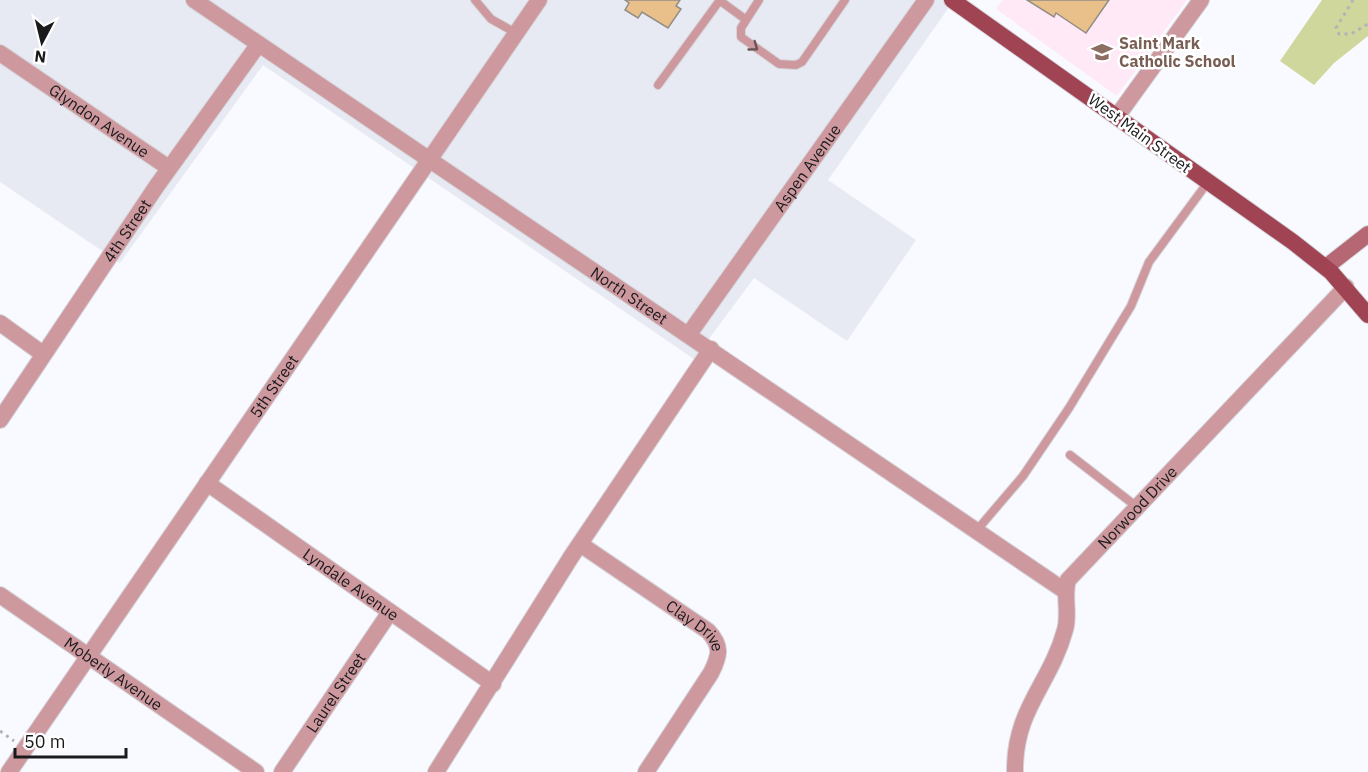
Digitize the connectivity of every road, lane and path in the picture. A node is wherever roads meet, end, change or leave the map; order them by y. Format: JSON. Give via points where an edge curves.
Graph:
{"nodes":[{"id":1,"x":194,"y":0,"type":"edge"},
{"id":2,"x":475,"y":0,"type":"edge"},
{"id":3,"x":539,"y":0,"type":"edge"},
{"id":4,"x":719,"y":0,"type":"edge"},
{"id":5,"x":759,"y":0,"type":"edge"},
{"id":6,"x":845,"y":0,"type":"edge"},
{"id":7,"x":926,"y":0,"type":"edge"},
{"id":8,"x":952,"y":0,"type":"edge"},
{"id":9,"x":1353,"y":0,"type":"edge"},
{"id":10,"x":1195,"y":2,"type":"edge"},
{"id":11,"x":745,"y":19,"type":"junction"},
{"id":12,"x":1368,"y":24,"type":"edge"},
{"id":13,"x":516,"y":33,"type":"junction"},
{"id":14,"x":258,"y":45,"type":"junction"},
{"id":15,"x":0,"y":53,"type":"edge"},
{"id":16,"x":658,"y":85,"type":"dead end"},
{"id":17,"x":1118,"y":115,"type":"junction"},
{"id":18,"x":430,"y":160,"type":"junction"},
{"id":19,"x":169,"y":168,"type":"junction"},
{"id":20,"x":1208,"y":182,"type":"junction"},
{"id":21,"x":1368,"y":234,"type":"edge"},
{"id":22,"x":1326,"y":267,"type":"junction"},
{"id":23,"x":1346,"y":287,"type":"junction"},
{"id":24,"x":1368,"y":315,"type":"edge"},
{"id":25,"x":0,"y":323,"type":"edge"},
{"id":26,"x":689,"y":334,"type":"junction"},
{"id":27,"x":711,"y":349,"type":"junction"},
{"id":28,"x":43,"y":354,"type":"junction"},
{"id":29,"x":0,"y":420,"type":"edge"},
{"id":30,"x":1070,"y":455,"type":"dead end"},
{"id":31,"x":207,"y":483,"type":"junction"},
{"id":32,"x":1137,"y":507,"type":"junction"},
{"id":33,"x":977,"y":530,"type":"junction"},
{"id":34,"x":580,"y":543,"type":"junction"},
{"id":35,"x":1065,"y":591,"type":"junction"},
{"id":36,"x":0,"y":595,"type":"edge"},
{"id":37,"x":390,"y":612,"type":"junction"},
{"id":38,"x":90,"y":657,"type":"junction"},
{"id":39,"x":493,"y":684,"type":"junction"},
{"id":40,"x":9,"y":772,"type":"edge"},
{"id":41,"x":256,"y":772,"type":"edge"},
{"id":42,"x":282,"y":772,"type":"edge"},
{"id":43,"x":436,"y":772,"type":"edge"},
{"id":44,"x":646,"y":772,"type":"edge"},
{"id":45,"x":1015,"y":772,"type":"edge"}],
"edges":[{"from":1,"to":14,"type":"street","name":"North Street"},
{"from":2,"to":13,"type":"lane","via":[[491,19]]},
{"from":3,"to":13,"type":"street","name":"5th Street"},
{"from":4,"to":11,"type":"lane"},
{"from":4,"to":16,"type":"lane"},
{"from":5,"to":11,"type":"lane"},
{"from":11,"to":6,"type":"lane","one_way":true,"via":[[741,37],[779,64],[788,66],[802,62]]},
{"from":7,"to":26,"type":"street","name":"Aspen Avenue"},
{"from":8,"to":17,"type":"main road","name":"West Main Street"},
{"from":9,"to":12,"type":"path","via":[[1336,28],[1339,34],[1351,34]]},
{"from":10,"to":17,"type":"street"},
{"from":13,"to":18,"type":"street","name":"5th Street"},
{"from":14,"to":18,"type":"street","name":"North Street"},
{"from":14,"to":19,"type":"street","name":"4th Street"},
{"from":15,"to":19,"type":"street","name":"Glyndon Avenue"},
{"from":17,"to":20,"type":"main road","name":"West Main Street"},
{"from":18,"to":26,"type":"street","name":"North Street"},
{"from":18,"to":31,"type":"street","name":"5th Street"},
{"from":19,"to":28,"type":"street","name":"4th Street"},
{"from":20,"to":22,"type":"main road","name":"West Main Street"},
{"from":20,"to":33,"type":"lane","via":[[1149,262],[1131,306],[1069,408],[1023,476]]},
{"from":21,"to":22,"type":"main road"},
{"from":22,"to":23,"type":"main road","name":"West Main Street"},
{"from":23,"to":24,"type":"main road","name":"West Main Street"},
{"from":23,"to":32,"type":"street","name":"Norwood Drive"},
{"from":25,"to":28,"type":"street"},
{"from":26,"to":27,"type":"street","name":"North Street"},
{"from":27,"to":33,"type":"street","name":"North Street"},
{"from":27,"to":34,"type":"street"},
{"from":28,"to":29,"type":"street","name":"4th Street"},
{"from":30,"to":32,"type":"lane"},
{"from":31,"to":37,"type":"street","name":"Lyndale Avenue"},
{"from":31,"to":38,"type":"street","name":"5th Street"},
{"from":32,"to":35,"type":"street","name":"Norwood Drive","via":[[1075,570]]},
{"from":33,"to":35,"type":"street","name":"North Street"},
{"from":34,"to":39,"type":"street"},
{"from":34,"to":44,"type":"street","name":"Clay Drive","via":[[708,631],[718,644],[719,656],[711,673]]},
{"from":35,"to":45,"type":"street","via":[[1065,630],[1018,732]]},
{"from":36,"to":38,"type":"street","name":"Moberly Avenue"},
{"from":37,"to":39,"type":"street","name":"Lyndale Avenue"},
{"from":37,"to":42,"type":"street","name":"Laurel Street"},
{"from":38,"to":40,"type":"street","name":"5th Street"},
{"from":38,"to":41,"type":"street","name":"Moberly Avenue"},
{"from":39,"to":43,"type":"street"}]}
